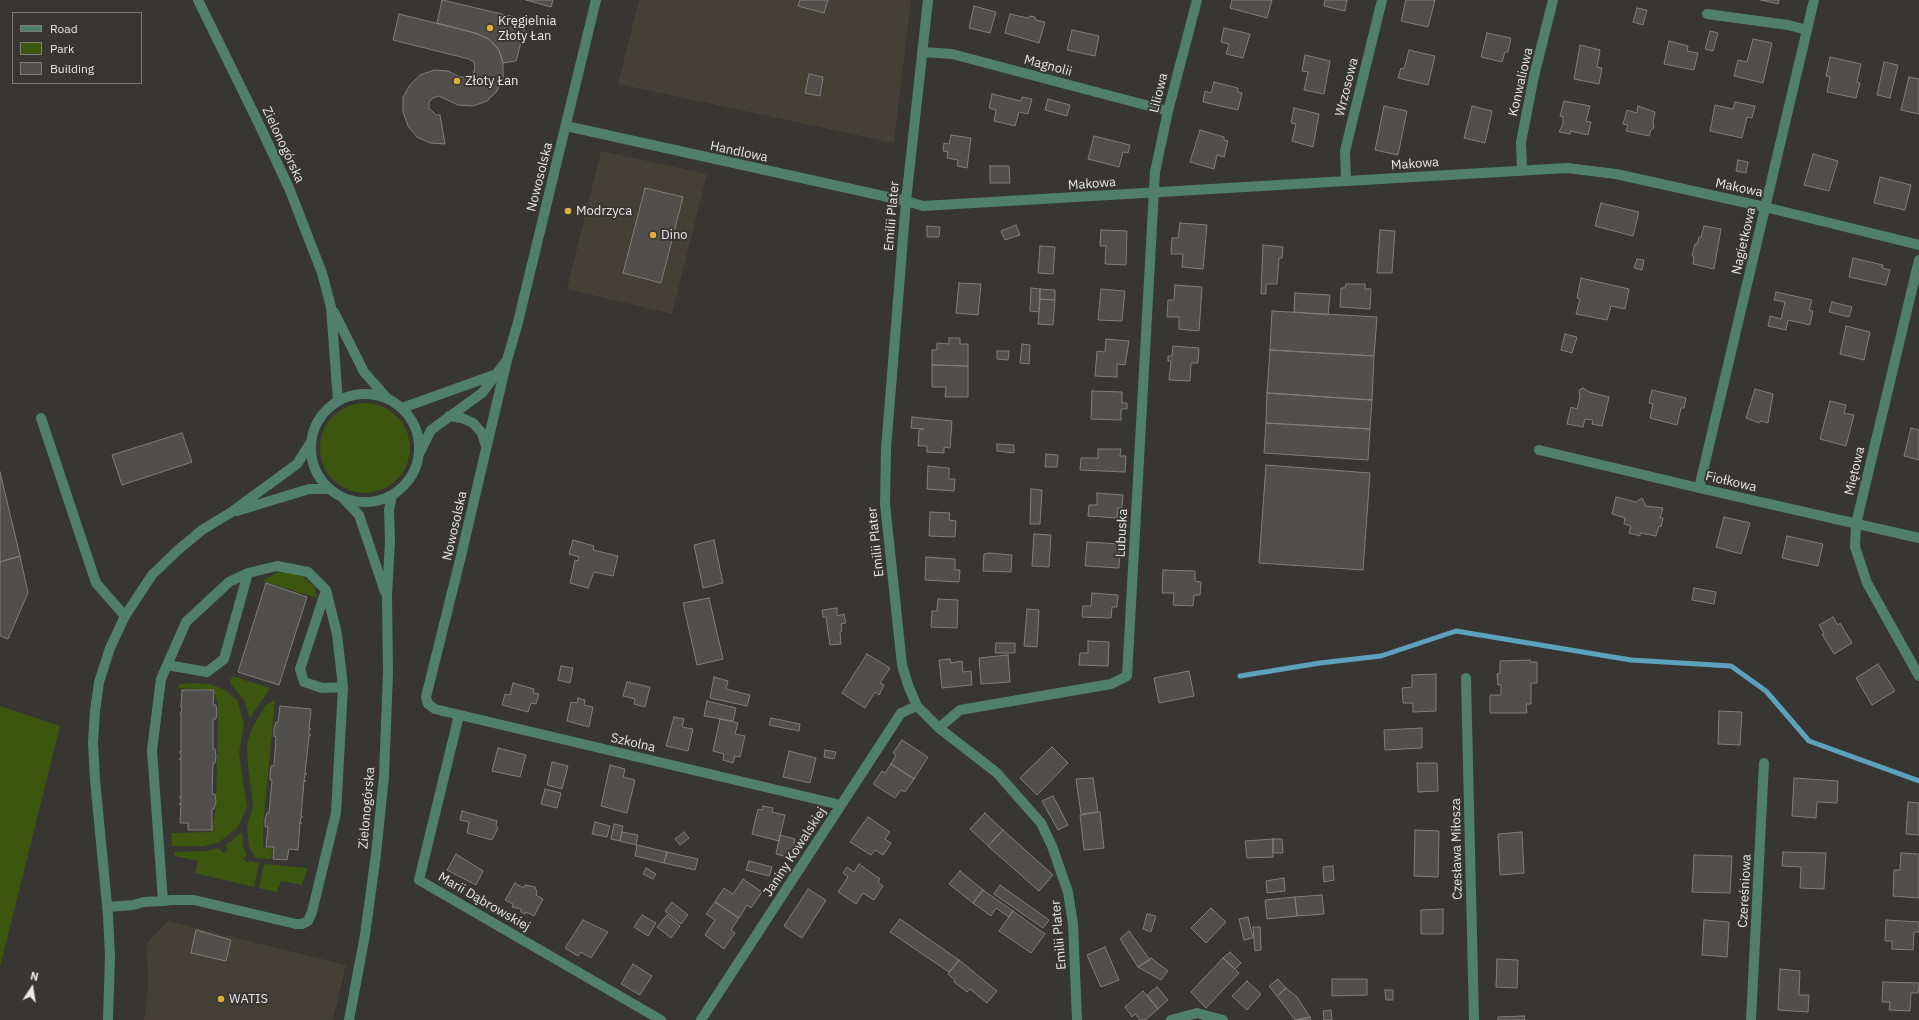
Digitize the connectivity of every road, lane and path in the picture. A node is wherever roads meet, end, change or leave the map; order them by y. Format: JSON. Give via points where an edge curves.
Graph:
{"nodes":[{"id":1,"x":198,"y":0,"type":"edge"},
{"id":2,"x":596,"y":0,"type":"edge"},
{"id":3,"x":928,"y":0,"type":"edge"},
{"id":4,"x":1196,"y":0,"type":"edge"},
{"id":5,"x":1382,"y":0,"type":"edge"},
{"id":6,"x":1553,"y":0,"type":"edge"},
{"id":7,"x":1814,"y":0,"type":"edge"},
{"id":8,"x":1707,"y":14,"type":"dead end"},
{"id":9,"x":1807,"y":30,"type":"junction"},
{"id":10,"x":922,"y":52,"type":"junction"},
{"id":11,"x":1168,"y":111,"type":"junction"},
{"id":12,"x":566,"y":126,"type":"junction"},
{"id":13,"x":1522,"y":170,"type":"junction"},
{"id":14,"x":1346,"y":182,"type":"junction"},
{"id":15,"x":1154,"y":193,"type":"junction"},
{"id":16,"x":906,"y":201,"type":"junction"},
{"id":17,"x":1765,"y":207,"type":"junction"},
{"id":18,"x":1919,"y":245,"type":"edge"},
{"id":19,"x":1919,"y":260,"type":"edge"},
{"id":20,"x":331,"y":307,"type":"junction"},
{"id":21,"x":507,"y":360,"type":"junction"},
{"id":22,"x":494,"y":375,"type":"junction"},
{"id":23,"x":387,"y":398,"type":"junction"},
{"id":24,"x":338,"y":401,"type":"junction"},
{"id":25,"x":402,"y":408,"type":"junction"},
{"id":26,"x":449,"y":416,"type":"junction"},
{"id":27,"x":41,"y":418,"type":"dead end"},
{"id":28,"x":311,"y":442,"type":"junction"},
{"id":29,"x":486,"y":446,"type":"junction"},
{"id":30,"x":1539,"y":450,"type":"dead end"},
{"id":31,"x":419,"y":454,"type":"junction"},
{"id":32,"x":1699,"y":488,"type":"junction"},
{"id":33,"x":328,"y":489,"type":"junction"},
{"id":34,"x":392,"y":495,"type":"junction"},
{"id":35,"x":343,"y":498,"type":"junction"},
{"id":36,"x":230,"y":513,"type":"junction"},
{"id":37,"x":1856,"y":524,"type":"junction"},
{"id":38,"x":1919,"y":538,"type":"edge"},
{"id":39,"x":248,"y":573,"type":"junction"},
{"id":40,"x":326,"y":590,"type":"junction"},
{"id":41,"x":387,"y":596,"type":"junction"},
{"id":42,"x":125,"y":616,"type":"junction"},
{"id":43,"x":167,"y":665,"type":"junction"},
{"id":44,"x":1919,"y":676,"type":"edge"},
{"id":45,"x":1466,"y":678,"type":"dead end"},
{"id":46,"x":343,"y":687,"type":"junction"},
{"id":47,"x":426,"y":697,"type":"joint"},
{"id":48,"x":917,"y":706,"type":"junction"},
{"id":49,"x":459,"y":715,"type":"junction"},
{"id":50,"x":939,"y":728,"type":"junction"},
{"id":51,"x":1764,"y":763,"type":"dead end"},
{"id":52,"x":841,"y":805,"type":"junction"},
{"id":53,"x":163,"y":901,"type":"junction"},
{"id":54,"x":107,"y":907,"type":"junction"},
{"id":55,"x":108,"y":1020,"type":"edge"},
{"id":56,"x":349,"y":1020,"type":"edge"},
{"id":57,"x":661,"y":1020,"type":"edge"},
{"id":58,"x":701,"y":1020,"type":"edge"},
{"id":59,"x":1077,"y":1020,"type":"edge"},
{"id":60,"x":1171,"y":1020,"type":"edge"},
{"id":61,"x":1223,"y":1020,"type":"edge"},
{"id":62,"x":1474,"y":1020,"type":"edge"},
{"id":63,"x":1751,"y":1020,"type":"edge"}],
"edges":[{"from":1,"to":20,"type":"street","name":"Zielonogórska","via":[[288,188],[322,273]]},
{"from":2,"to":12,"type":"street","name":"Nowosolska"},
{"from":3,"to":10,"type":"street","name":"Emilii Plater"},
{"from":4,"to":11,"type":"street","name":"Liliowa"},
{"from":5,"to":14,"type":"street","name":"Wrzosowa","via":[[1345,151]]},
{"from":6,"to":13,"type":"street","name":"Konwaliowa","via":[[1521,142]]},
{"from":7,"to":9,"type":"street","name":"Nagietkowa"},
{"from":8,"to":9,"type":"street"},
{"from":9,"to":17,"type":"street","name":"Nagietkowa"},
{"from":10,"to":11,"type":"street","name":"Magnolii","via":[[952,54]]},
{"from":10,"to":16,"type":"street","name":"Emilii Plater"},
{"from":11,"to":15,"type":"street","name":"Liliowa","via":[[1154,172]]},
{"from":12,"to":16,"type":"street","name":"Handlowa"},
{"from":12,"to":21,"type":"street","name":"Nowosolska"},
{"from":13,"to":14,"type":"street","name":"Makowa"},
{"from":13,"to":17,"type":"street","name":"Makowa","via":[[1567,168],[1616,174]]},
{"from":14,"to":15,"type":"street","name":"Makowa"},
{"from":15,"to":16,"type":"street","name":"Makowa","via":[[945,206],[923,206]]},
{"from":15,"to":50,"type":"street","name":"Lubuska","via":[[1127,676],[1111,684],[960,710]]},
{"from":16,"to":48,"type":"street","name":"Emilii Plater","via":[[886,449],[885,504],[902,665]]},
{"from":17,"to":18,"type":"street","name":"Makowa"},
{"from":17,"to":32,"type":"street","name":"Nagietkowa"},
{"from":19,"to":37,"type":"street","name":"Miętowa"},
{"from":20,"to":23,"type":"street","name":"Zielonogórska","via":[[364,372]]},
{"from":20,"to":24,"type":"street","name":"Zielonogórska"},
{"from":21,"to":22,"type":"street","name":"Nowosolska"},
{"from":21,"to":29,"type":"street","name":"Nowosolska"},
{"from":22,"to":25,"type":"street","name":"Nowosolska"},
{"from":22,"to":26,"type":"street","name":"Nowosolska","via":[[482,392]]},
{"from":23,"to":24,"type":"street","via":[[371,394],[354,395]]},
{"from":23,"to":25,"type":"street"},
{"from":24,"to":28,"type":"street","via":[[324,412],[315,426]]},
{"from":25,"to":31,"type":"street","via":[[412,421],[418,437]]},
{"from":26,"to":29,"type":"street","via":[[473,423],[482,433]]},
{"from":26,"to":31,"type":"street","name":"Nowosolska","via":[[431,430]]},
{"from":27,"to":42,"type":"street","via":[[96,583]]},
{"from":28,"to":33,"type":"street","via":[[312,459],[318,475]]},
{"from":28,"to":36,"type":"street","via":[[297,464]]},
{"from":29,"to":47,"type":"street","name":"Nowosolska"},
{"from":30,"to":32,"type":"street","name":"Fiołkowa"},
{"from":31,"to":34,"type":"street","via":[[415,470],[406,485]]},
{"from":32,"to":37,"type":"street","name":"Fiołkowa"},
{"from":33,"to":35,"type":"street"},
{"from":33,"to":36,"type":"street","via":[[309,489]]},
{"from":34,"to":35,"type":"street","via":[[376,501],[359,502]]},
{"from":34,"to":41,"type":"street","name":"Zielonogórska","via":[[389,510]]},
{"from":35,"to":41,"type":"street","name":"Zielonogórska","via":[[359,515]]},
{"from":36,"to":42,"type":"street","via":[[202,530],[167,560],[152,575]]},
{"from":37,"to":38,"type":"street","name":"Fiołkowa"},
{"from":37,"to":44,"type":"street","name":"Miętowa","via":[[1854,547],[1866,583]]},
{"from":39,"to":40,"type":"street","via":[[276,566],[308,572]]},
{"from":39,"to":43,"type":"street","via":[[229,582],[186,622]]},
{"from":39,"to":43,"type":"street","via":[[224,659],[206,672]]},
{"from":40,"to":46,"type":"street","via":[[338,634]]},
{"from":40,"to":46,"type":"street","via":[[300,669],[304,682],[322,688]]},
{"from":41,"to":56,"type":"street","name":"Zielonogórska","via":[[388,673],[384,776],[365,935]]},
{"from":42,"to":54,"type":"street","via":[[110,648],[99,682],[93,742]]},
{"from":43,"to":53,"type":"street","via":[[161,679],[152,750]]},
{"from":45,"to":62,"type":"street","name":"Czesława Miłosza"},
{"from":46,"to":53,"type":"street","via":[[336,813],[308,921],[296,924],[194,900]]},
{"from":47,"to":49,"type":"street","name":"Szkolna","via":[[428,704],[435,709]]},
{"from":48,"to":50,"type":"street","name":"Emilii Plater"},
{"from":48,"to":52,"type":"street","name":"Janiny Kowalskiej","via":[[901,713]]},
{"from":49,"to":52,"type":"street","name":"Szkolna"},
{"from":49,"to":57,"type":"street","name":"Marii Dąbrowskiej","via":[[419,880]]},
{"from":50,"to":59,"type":"street","name":"Emilii Plater","via":[[997,773],[1041,823],[1052,846],[1068,892],[1073,924]]},
{"from":51,"to":63,"type":"street","name":"Czereśniowa"},
{"from":52,"to":58,"type":"street","name":"Janiny Kowalskiej"},
{"from":53,"to":54,"type":"street"},
{"from":54,"to":55,"type":"street","via":[[110,956]]},
{"from":60,"to":61,"type":"street","via":[[1197,1013]]}]}
